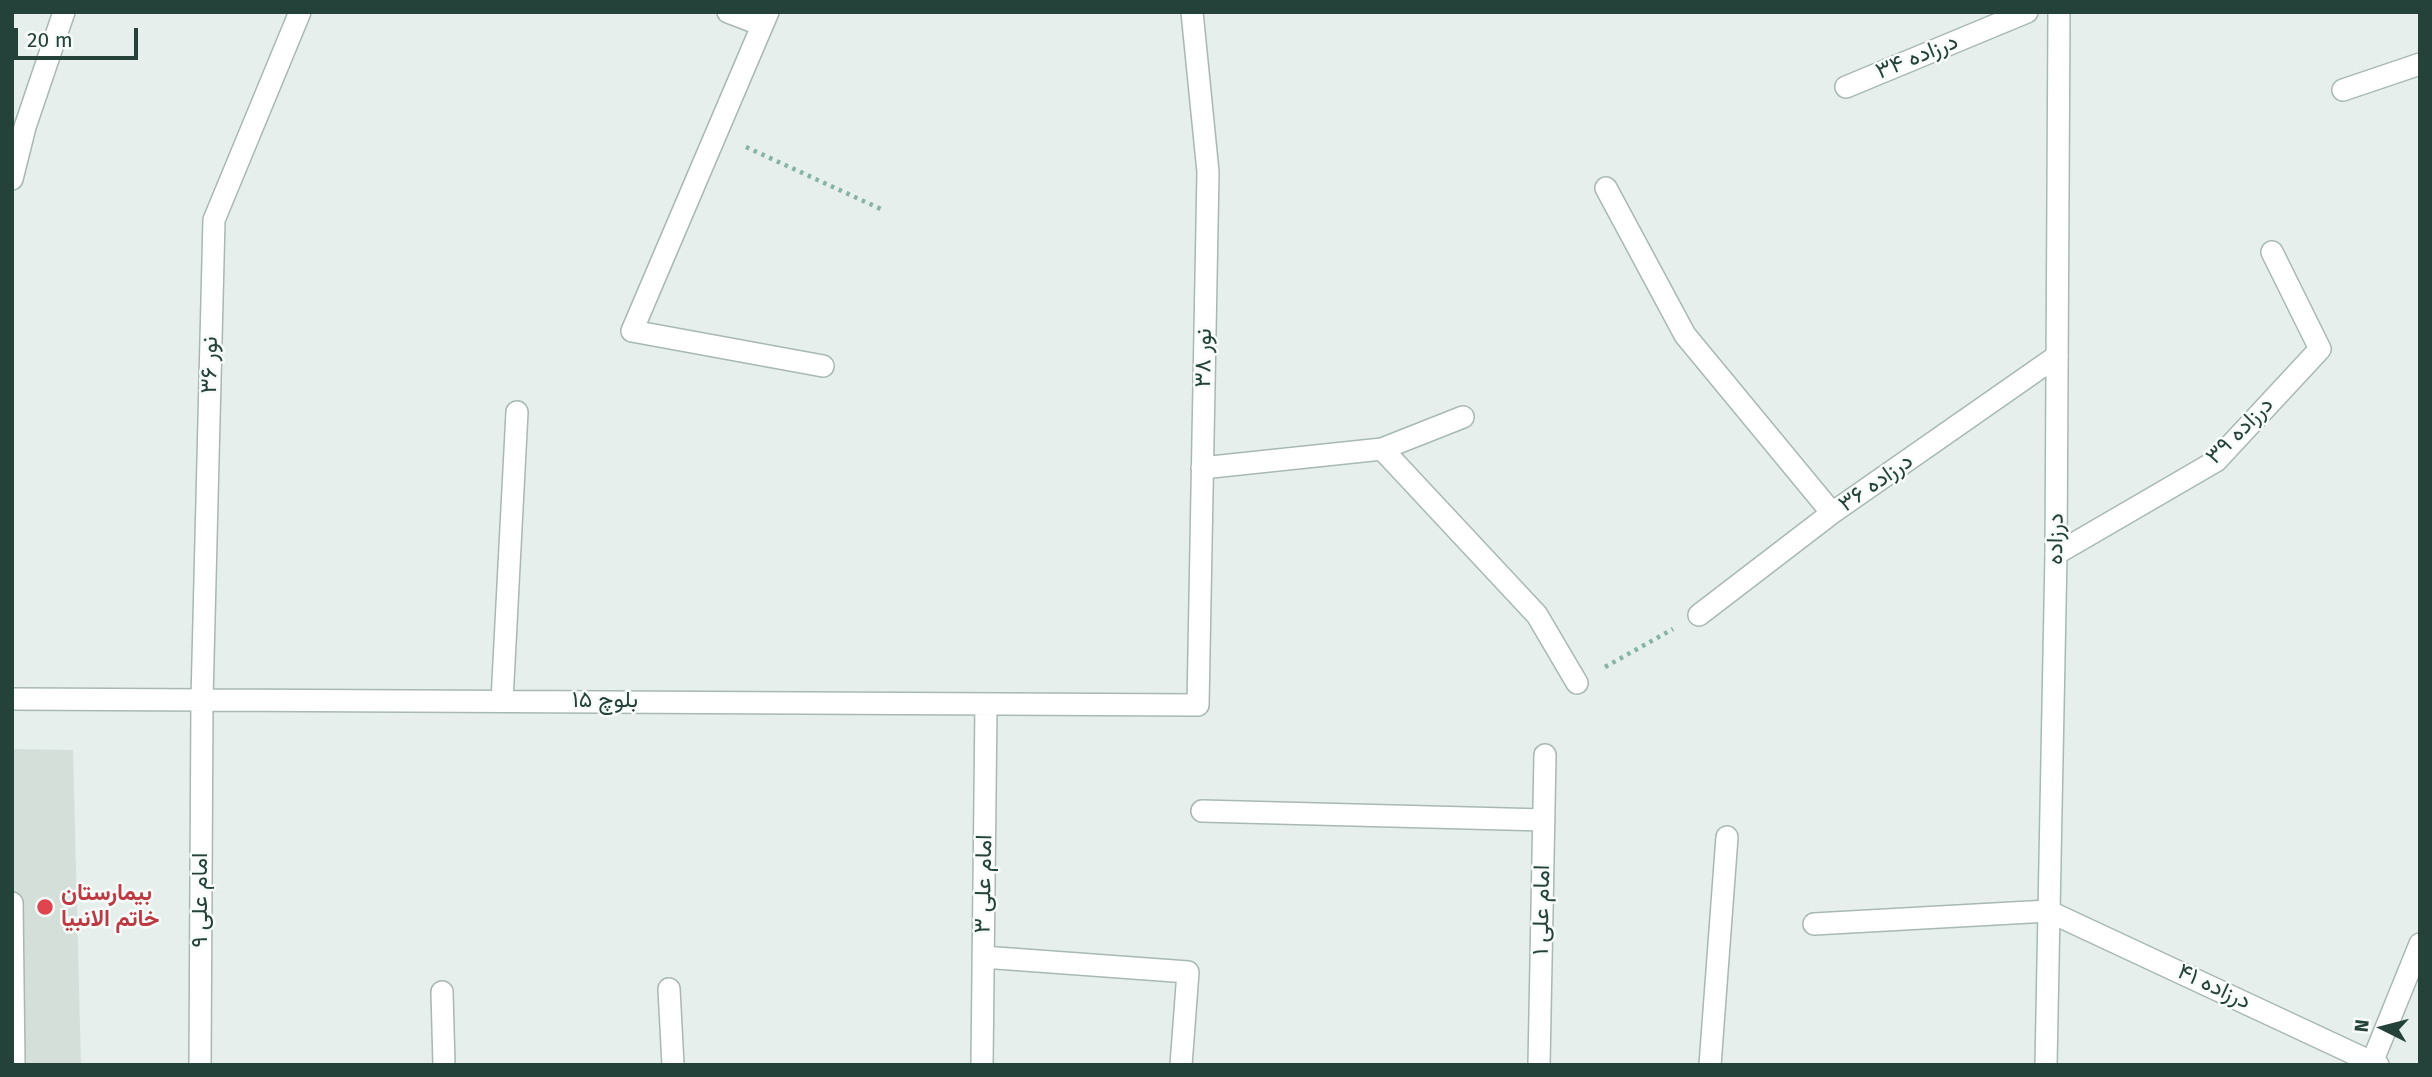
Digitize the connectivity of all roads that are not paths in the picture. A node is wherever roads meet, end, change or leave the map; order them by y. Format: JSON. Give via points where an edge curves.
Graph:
{"nodes":[{"id":1,"x":64,"y":12,"type":"edge"},
{"id":2,"x":300,"y":12,"type":"edge"},
{"id":3,"x":728,"y":12,"type":"edge"},
{"id":4,"x":1192,"y":12,"type":"edge"},
{"id":5,"x":2027,"y":12,"type":"edge"},
{"id":6,"x":2059,"y":12,"type":"edge"},
{"id":7,"x":765,"y":19,"type":"edge"},
{"id":8,"x":2420,"y":64,"type":"edge"},
{"id":9,"x":1846,"y":87,"type":"dead end"},
{"id":10,"x":2343,"y":90,"type":"dead end"},
{"id":11,"x":18,"y":124,"type":"edge"},
{"id":12,"x":12,"y":179,"type":"edge"},
{"id":13,"x":1606,"y":188,"type":"dead end"},
{"id":14,"x":2272,"y":252,"type":"dead end"},
{"id":15,"x":2057,"y":356,"type":"junction"},
{"id":16,"x":823,"y":366,"type":"dead end"},
{"id":17,"x":517,"y":412,"type":"dead end"},
{"id":18,"x":1463,"y":417,"type":"dead end"},
{"id":19,"x":1382,"y":449,"type":"junction"},
{"id":20,"x":1202,"y":468,"type":"junction"},
{"id":21,"x":1832,"y":513,"type":"junction"},
{"id":22,"x":2056,"y":554,"type":"junction"},
{"id":23,"x":1699,"y":615,"type":"road end"},
{"id":24,"x":1577,"y":683,"type":"road end"},
{"id":25,"x":12,"y":699,"type":"edge"},
{"id":26,"x":202,"y":699,"type":"junction"},
{"id":27,"x":502,"y":701,"type":"junction"},
{"id":28,"x":986,"y":704,"type":"junction"},
{"id":29,"x":1198,"y":705,"type":"joint"},
{"id":30,"x":201,"y":734,"type":"joint"},
{"id":31,"x":1545,"y":755,"type":"dead end"},
{"id":32,"x":1202,"y":811,"type":"dead end"},
{"id":33,"x":1544,"y":820,"type":"junction"},
{"id":34,"x":1727,"y":837,"type":"dead end"},
{"id":35,"x":12,"y":903,"type":"edge"},
{"id":36,"x":2048,"y":911,"type":"junction"},
{"id":37,"x":1814,"y":924,"type":"dead end"},
{"id":38,"x":2420,"y":944,"type":"edge"},
{"id":39,"x":983,"y":957,"type":"junction"},
{"id":40,"x":669,"y":989,"type":"dead end"},
{"id":41,"x":442,"y":992,"type":"dead end"},
{"id":42,"x":2373,"y":1063,"type":"edge"},
{"id":43,"x":14,"y":1065,"type":"edge"},
{"id":44,"x":200,"y":1065,"type":"edge"},
{"id":45,"x":444,"y":1065,"type":"edge"},
{"id":46,"x":673,"y":1065,"type":"edge"},
{"id":47,"x":982,"y":1065,"type":"edge"},
{"id":48,"x":1181,"y":1065,"type":"edge"},
{"id":49,"x":1539,"y":1065,"type":"edge"},
{"id":50,"x":1710,"y":1065,"type":"edge"},
{"id":51,"x":2046,"y":1065,"type":"edge"}],
"edges":[{"from":1,"to":11,"type":"street"},
{"from":2,"to":26,"type":"street","name":"نور ۳۶","via":[[214,220]]},
{"from":3,"to":7,"type":"street"},
{"from":4,"to":20,"type":"street","name":"نور ۳۸","via":[[1208,172]]},
{"from":5,"to":9,"type":"street","name":"درزاده ۳۴"},
{"from":6,"to":15,"type":"street","name":"درزاده"},
{"from":7,"to":16,"type":"street","via":[[632,331]]},
{"from":8,"to":10,"type":"street"},
{"from":11,"to":12,"type":"street"},
{"from":13,"to":21,"type":"street","via":[[1685,335]]},
{"from":14,"to":22,"type":"street","name":"درزاده ۳۹","via":[[2320,349],[2216,461]]},
{"from":15,"to":21,"type":"street","name":"درزاده ۳۶"},
{"from":15,"to":22,"type":"street","name":"درزاده"},
{"from":17,"to":27,"type":"street"},
{"from":18,"to":19,"type":"street"},
{"from":19,"to":20,"type":"street"},
{"from":19,"to":24,"type":"street","via":[[1537,615]]},
{"from":20,"to":29,"type":"street","name":"نور ۳۸"},
{"from":21,"to":23,"type":"street","name":"درزاده ۳۶"},
{"from":22,"to":36,"type":"street","name":"درزاده"},
{"from":25,"to":26,"type":"street","name":"بلوچ ۱۵"},
{"from":26,"to":27,"type":"street","name":"بلوچ ۱۵"},
{"from":26,"to":30,"type":"street","name":"نور ۳۶"},
{"from":27,"to":28,"type":"street","name":"بلوچ ۱۵"},
{"from":28,"to":29,"type":"street","name":"بلوچ ۱۵"},
{"from":28,"to":39,"type":"street","name":"امام علی ۳"},
{"from":30,"to":44,"type":"street","name":"امام علی ۹"},
{"from":31,"to":33,"type":"street","name":"امام علی ۱"},
{"from":32,"to":33,"type":"street"},
{"from":33,"to":49,"type":"street","name":"امام علی ۱"},
{"from":34,"to":50,"type":"street"},
{"from":35,"to":43,"type":"street"},
{"from":36,"to":37,"type":"street"},
{"from":36,"to":42,"type":"street","name":"درزاده ۴۱"},
{"from":36,"to":51,"type":"street","name":"درزاده"},
{"from":38,"to":42,"type":"street"},
{"from":39,"to":47,"type":"street","name":"امام علی ۳"},
{"from":39,"to":48,"type":"street","via":[[1188,972]]},
{"from":40,"to":46,"type":"street"},
{"from":41,"to":45,"type":"street"}]}
